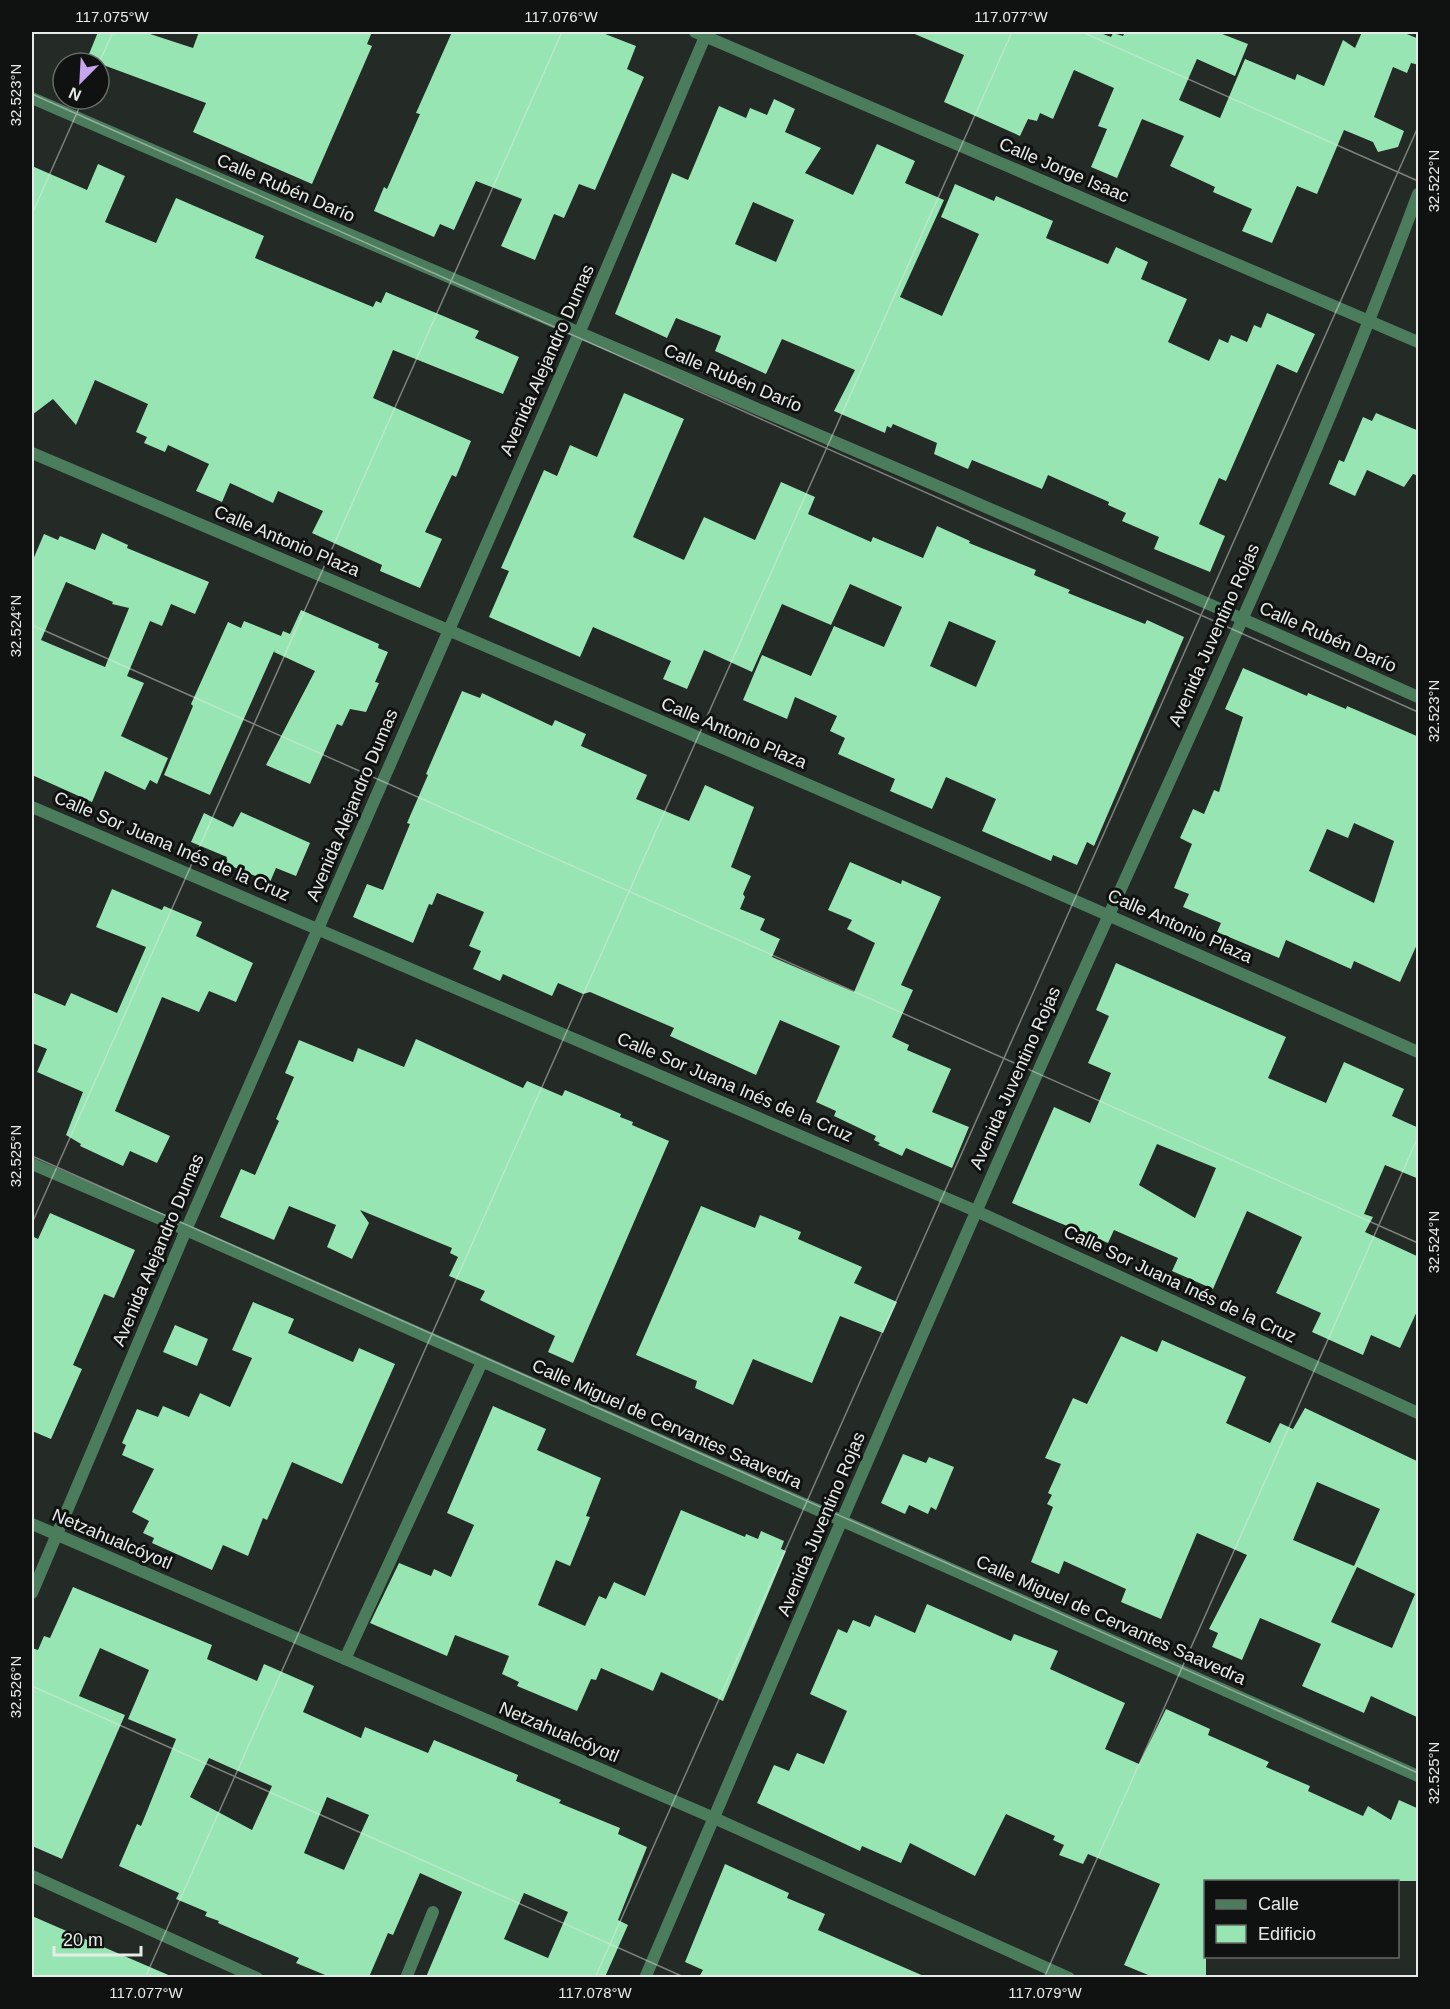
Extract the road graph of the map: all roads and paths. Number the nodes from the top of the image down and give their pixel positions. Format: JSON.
{"nodes":[{"id":1,"x":703,"y":33,"type":"edge"},
{"id":2,"x":32,"y":98,"type":"edge"},
{"id":3,"x":1419,"y":194,"type":"edge"},
{"id":4,"x":1371,"y":321,"type":"junction"},
{"id":5,"x":580,"y":331,"type":"junction"},
{"id":6,"x":1419,"y":342,"type":"edge"},
{"id":7,"x":32,"y":453,"type":"edge"},
{"id":8,"x":1242,"y":618,"type":"junction"},
{"id":9,"x":448,"y":629,"type":"junction"},
{"id":10,"x":1419,"y":697,"type":"edge"},
{"id":11,"x":32,"y":807,"type":"edge"},
{"id":12,"x":1109,"y":914,"type":"junction"},
{"id":13,"x":318,"y":928,"type":"junction"},
{"id":14,"x":1419,"y":1052,"type":"edge"},
{"id":15,"x":32,"y":1164,"type":"edge"},
{"id":16,"x":976,"y":1210,"type":"junction"},
{"id":17,"x":186,"y":1230,"type":"junction"},
{"id":18,"x":482,"y":1362,"type":"junction"},
{"id":19,"x":1419,"y":1413,"type":"edge"},
{"id":20,"x":841,"y":1521,"type":"junction"},
{"id":21,"x":32,"y":1524,"type":"edge"},
{"id":22,"x":58,"y":1535,"type":"junction"},
{"id":23,"x":32,"y":1593,"type":"edge"},
{"id":24,"x":345,"y":1659,"type":"junction"},
{"id":25,"x":1419,"y":1776,"type":"edge"},
{"id":26,"x":714,"y":1818,"type":"junction"},
{"id":27,"x":32,"y":1876,"type":"edge"},
{"id":28,"x":433,"y":1912,"type":"dead end"},
{"id":29,"x":257,"y":1977,"type":"edge"},
{"id":30,"x":406,"y":1977,"type":"edge"},
{"id":31,"x":645,"y":1977,"type":"edge"},
{"id":32,"x":1069,"y":1977,"type":"edge"}],
"edges":[{"from":1,"to":4,"type":"street","name":"Calle Jorge Isaac"},
{"from":1,"to":5,"type":"street","name":"Avenida Alejandro Dumas"},
{"from":2,"to":5,"type":"street","name":"Calle Rubén Darío"},
{"from":3,"to":4,"type":"street","name":"Avenida Juventino Rojas"},
{"from":4,"to":6,"type":"street","name":"Calle Jorge Isaac"},
{"from":4,"to":8,"type":"street","name":"Avenida Juventino Rojas"},
{"from":5,"to":8,"type":"street","name":"Calle Rubén Darío"},
{"from":5,"to":9,"type":"street","name":"Avenida Alejandro Dumas"},
{"from":7,"to":9,"type":"street","name":"Calle Antonio Plaza"},
{"from":8,"to":10,"type":"street","name":"Calle Rubén Darío"},
{"from":8,"to":12,"type":"street","name":"Avenida Juventino Rojas"},
{"from":9,"to":12,"type":"street","name":"Calle Antonio Plaza"},
{"from":9,"to":13,"type":"street","name":"Avenida Alejandro Dumas"},
{"from":11,"to":13,"type":"street","name":"Calle Sor Juana Inés de la Cruz"},
{"from":12,"to":14,"type":"street","name":"Calle Antonio Plaza"},
{"from":12,"to":16,"type":"street","name":"Avenida Juventino Rojas"},
{"from":13,"to":16,"type":"street","name":"Calle Sor Juana Inés de la Cruz"},
{"from":13,"to":17,"type":"street","name":"Avenida Alejandro Dumas"},
{"from":15,"to":17,"type":"street","name":"Calle Miguel de Cervantes Saavedra"},
{"from":16,"to":19,"type":"street","name":"Calle Sor Juana Inés de la Cruz"},
{"from":16,"to":20,"type":"street","name":"Avenida Juventino Rojas"},
{"from":17,"to":18,"type":"street","name":"Calle Miguel de Cervantes Saavedra"},
{"from":17,"to":22,"type":"street","name":"Avenida Alejandro Dumas"},
{"from":18,"to":20,"type":"street","name":"Calle Miguel de Cervantes Saavedra"},
{"from":18,"to":24,"type":"street"},
{"from":20,"to":25,"type":"street","name":"Calle Miguel de Cervantes Saavedra"},
{"from":20,"to":26,"type":"street","name":"Avenida Juventino Rojas"},
{"from":21,"to":22,"type":"street","name":"Netzahualcóyotl"},
{"from":22,"to":23,"type":"street","name":"Avenida Alejandro Dumas"},
{"from":22,"to":24,"type":"street","name":"Netzahualcóyotl"},
{"from":24,"to":26,"type":"street","name":"Netzahualcóyotl"},
{"from":26,"to":31,"type":"street","name":"Avenida Juventino Rojas"},
{"from":26,"to":32,"type":"street","name":"Netzahualcóyotl"},
{"from":27,"to":29,"type":"street"},
{"from":28,"to":30,"type":"street"}]}
